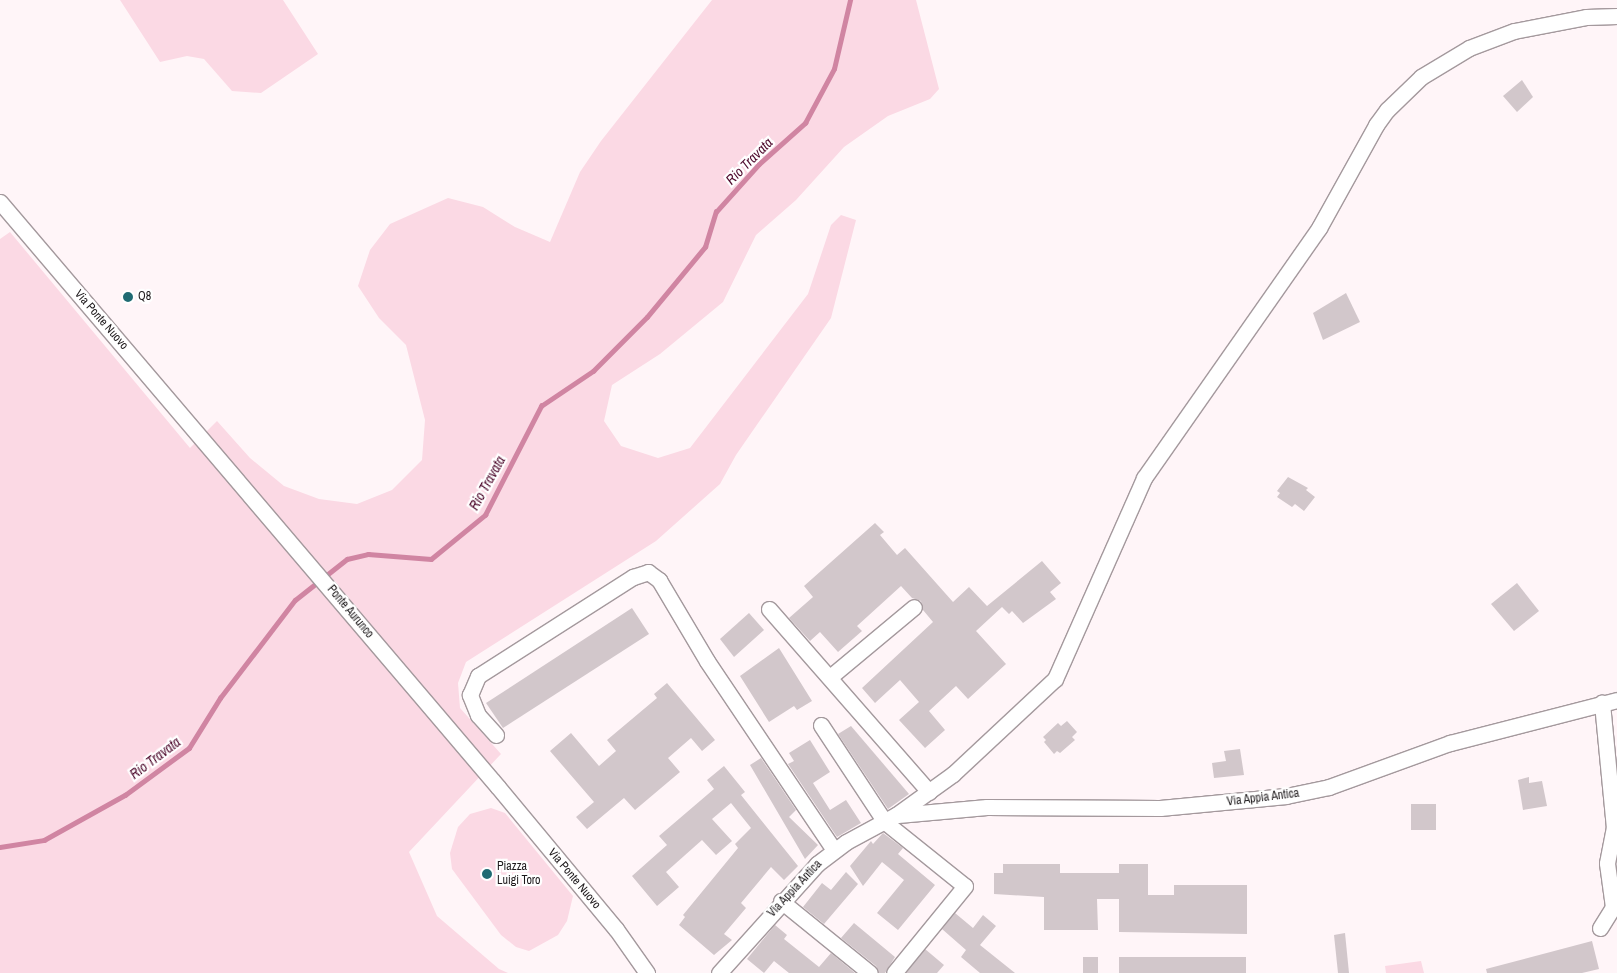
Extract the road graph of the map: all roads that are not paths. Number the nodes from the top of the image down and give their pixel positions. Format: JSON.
{"nodes":[{"id":1,"x":1617,"y":16,"type":"edge"},
{"id":2,"x":0,"y":202,"type":"edge"},
{"id":3,"x":202,"y":437,"type":"joint"},
{"id":4,"x":914,"y":606,"type":"dead end"},
{"id":5,"x":768,"y":609,"type":"dead end"},
{"id":6,"x":830,"y":678,"type":"junction"},
{"id":7,"x":1617,"y":700,"type":"edge"},
{"id":8,"x":1602,"y":703,"type":"junction"},
{"id":9,"x":821,"y":725,"type":"dead end"},
{"id":10,"x":496,"y":735,"type":"dead end"},
{"id":11,"x":498,"y":787,"type":"joint"},
{"id":12,"x":929,"y":792,"type":"junction"},
{"id":13,"x":891,"y":818,"type":"junction"},
{"id":14,"x":834,"y":850,"type":"junction"},
{"id":15,"x":782,"y":901,"type":"junction"},
{"id":16,"x":1600,"y":928,"type":"dead end"},
{"id":17,"x":648,"y":973,"type":"edge"},
{"id":18,"x":719,"y":973,"type":"edge"},
{"id":19,"x":870,"y":973,"type":"edge"},
{"id":20,"x":894,"y":973,"type":"edge"}],
"edges":[{"from":1,"to":12,"type":"street"},
{"from":2,"to":3,"type":"street","name":"Via Ponte Nuovo"},
{"from":3,"to":11,"type":"street","name":"Ponte Aurunco"},
{"from":4,"to":6,"type":"street"},
{"from":5,"to":6,"type":"street"},
{"from":6,"to":12,"type":"street"},
{"from":7,"to":8,"type":"street","name":"Via Appia Antica"},
{"from":8,"to":13,"type":"street","name":"Via Appia Antica"},
{"from":8,"to":16,"type":"street"},
{"from":9,"to":13,"type":"street"},
{"from":10,"to":14,"type":"street"},
{"from":11,"to":17,"type":"street","name":"Via Ponte Nuovo"},
{"from":12,"to":13,"type":"street"},
{"from":13,"to":14,"type":"street","name":"Via Appia Antica"},
{"from":13,"to":20,"type":"street"},
{"from":14,"to":15,"type":"street","name":"Via Appia Antica"},
{"from":15,"to":18,"type":"street","name":"Via Appia Antica"},
{"from":15,"to":19,"type":"street"}]}
